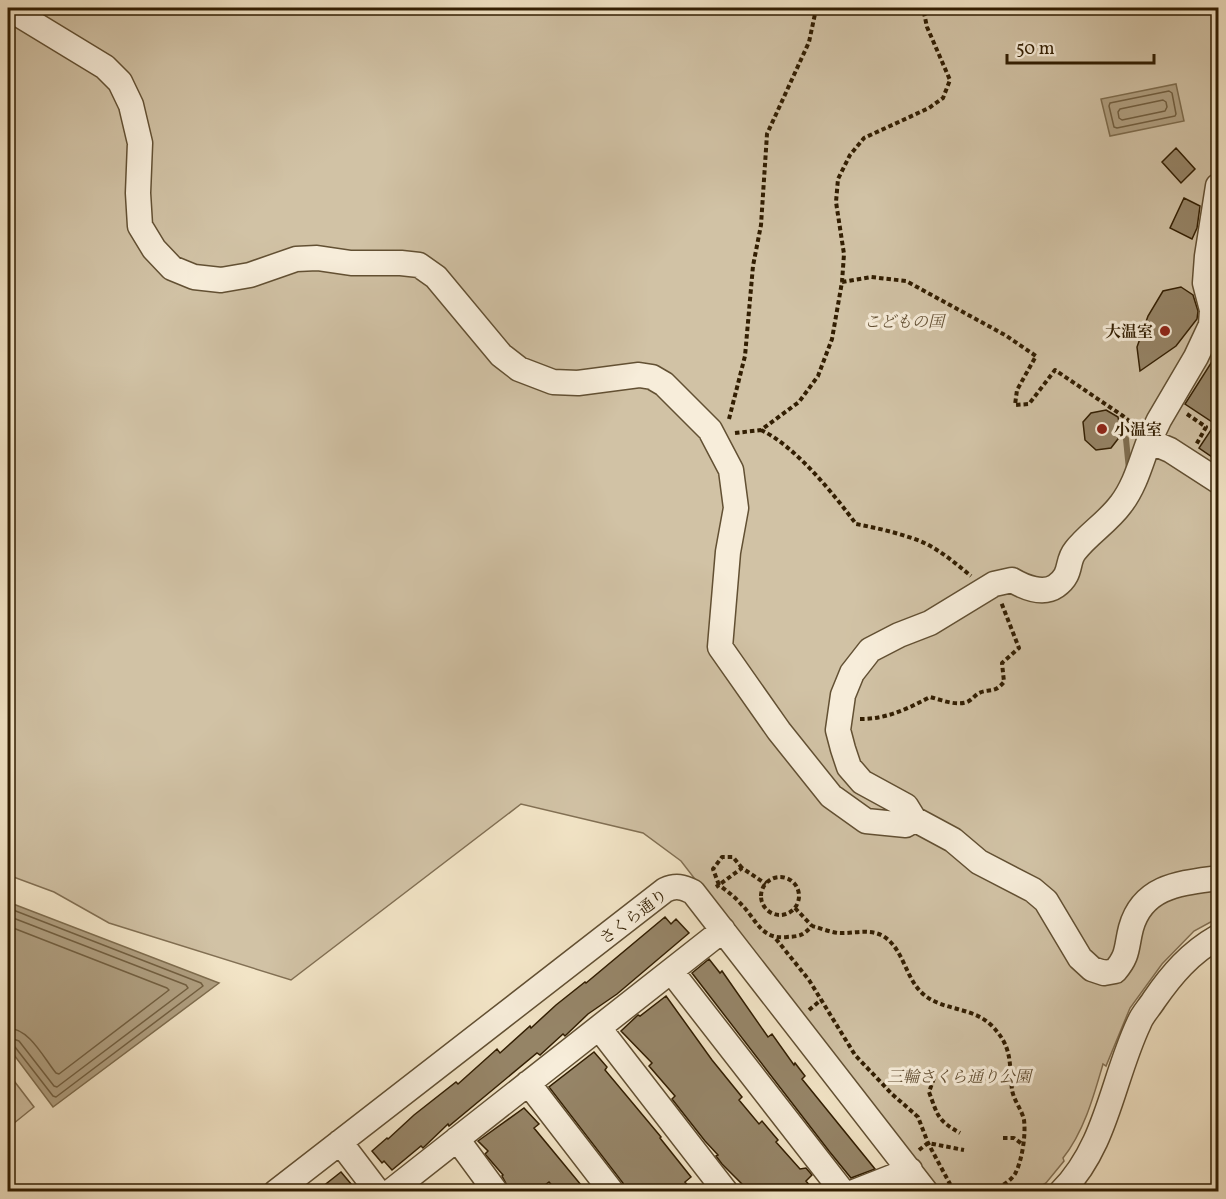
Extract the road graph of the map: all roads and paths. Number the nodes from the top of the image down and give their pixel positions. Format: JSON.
{"nodes":[{"id":1,"x":8,"y":8,"type":"edge"},
{"id":2,"x":814,"y":8,"type":"edge"},
{"id":3,"x":922,"y":8,"type":"edge"},
{"id":4,"x":1218,"y":186,"type":"edge"},
{"id":5,"x":842,"y":282,"type":"junction"},
{"id":6,"x":1169,"y":402,"type":"junction"},
{"id":7,"x":761,"y":430,"type":"junction"},
{"id":8,"x":719,"y":434,"type":"junction"},
{"id":9,"x":1149,"y":441,"type":"junction"},
{"id":10,"x":1186,"y":461,"type":"junction"},
{"id":11,"x":1218,"y":481,"type":"edge"},
{"id":12,"x":985,"y":590,"type":"junction"},
{"id":13,"x":840,"y":712,"type":"junction"},
{"id":14,"x":914,"y":819,"type":"junction"},
{"id":15,"x":742,"y":868,"type":"junction"},
{"id":16,"x":1218,"y":878,"type":"edge"},
{"id":17,"x":766,"y":884,"type":"junction"},
{"id":18,"x":719,"y":885,"type":"junction"},
{"id":19,"x":699,"y":900,"type":"junction"},
{"id":20,"x":795,"y":908,"type":"junction"},
{"id":21,"x":812,"y":926,"type":"junction"},
{"id":22,"x":723,"y":930,"type":"junction"},
{"id":23,"x":1218,"y":937,"type":"edge"},
{"id":24,"x":776,"y":938,"type":"junction"},
{"id":25,"x":671,"y":971,"type":"junction"},
{"id":26,"x":599,"y":1028,"type":"junction"},
{"id":27,"x":934,"y":1078,"type":"dead end"},
{"id":28,"x":528,"y":1083,"type":"junction"},
{"id":29,"x":960,"y":1133,"type":"dead end"},
{"id":30,"x":1004,"y":1138,"type":"dead end"},
{"id":31,"x":457,"y":1139,"type":"junction"},
{"id":32,"x":340,"y":1142,"type":"junction"},
{"id":33,"x":928,"y":1143,"type":"junction"},
{"id":34,"x":1022,"y":1145,"type":"junction"},
{"id":35,"x":964,"y":1150,"type":"dead end"},
{"id":36,"x":910,"y":1170,"type":"junction"},
{"id":37,"x":276,"y":1191,"type":"edge"},
{"id":38,"x":378,"y":1191,"type":"edge"},
{"id":39,"x":390,"y":1191,"type":"edge"},
{"id":40,"x":496,"y":1191,"type":"edge"},
{"id":41,"x":612,"y":1191,"type":"edge"},
{"id":42,"x":726,"y":1191,"type":"edge"},
{"id":43,"x":843,"y":1191,"type":"edge"},
{"id":44,"x":854,"y":1191,"type":"edge"},
{"id":45,"x":926,"y":1191,"type":"edge"},
{"id":46,"x":962,"y":1191,"type":"edge"},
{"id":47,"x":989,"y":1191,"type":"edge"},
{"id":48,"x":1061,"y":1191,"type":"edge"}],
"edges":[{"from":1,"to":8,"type":"street"},
{"from":2,"to":8,"type":"path"},
{"from":3,"to":5,"type":"path"},
{"from":4,"to":6,"type":"street"},
{"from":5,"to":7,"type":"path"},
{"from":5,"to":9,"type":"path"},
{"from":6,"to":9,"type":"street"},
{"from":6,"to":10,"type":"path"},
{"from":7,"to":8,"type":"path"},
{"from":7,"to":12,"type":"path"},
{"from":8,"to":14,"type":"street"},
{"from":9,"to":10,"type":"street"},
{"from":9,"to":12,"type":"street"},
{"from":10,"to":11,"type":"street"},
{"from":12,"to":13,"type":"street"},
{"from":12,"to":13,"type":"path"},
{"from":13,"to":14,"type":"street"},
{"from":14,"to":16,"type":"street"},
{"from":15,"to":17,"type":"path"},
{"from":15,"to":18,"type":"path"},
{"from":15,"to":18,"type":"path"},
{"from":17,"to":20,"type":"path"},
{"from":17,"to":20,"type":"path"},
{"from":18,"to":19,"type":"path"},
{"from":18,"to":24,"type":"path"},
{"from":19,"to":22,"type":"street","name":"さくら通り"},
{"from":19,"to":32,"type":"street","name":"さくら通り"},
{"from":20,"to":21,"type":"path"},
{"from":21,"to":24,"type":"path"},
{"from":21,"to":34,"type":"path"},
{"from":22,"to":25,"type":"street"},
{"from":22,"to":36,"type":"street","name":"さくら通り"},
{"from":23,"to":48,"type":"street"},
{"from":24,"to":33,"type":"path"},
{"from":25,"to":26,"type":"street"},
{"from":25,"to":43,"type":"street"},
{"from":26,"to":28,"type":"street"},
{"from":26,"to":42,"type":"street"},
{"from":27,"to":29,"type":"path"},
{"from":28,"to":31,"type":"street"},
{"from":28,"to":41,"type":"street"},
{"from":30,"to":34,"type":"path"},
{"from":31,"to":39,"type":"street"},
{"from":31,"to":40,"type":"street"},
{"from":32,"to":37,"type":"street","name":"さくら通り"},
{"from":32,"to":38,"type":"street"},
{"from":33,"to":35,"type":"path"},
{"from":33,"to":46,"type":"path"},
{"from":34,"to":47,"type":"path"},
{"from":36,"to":44,"type":"street"},
{"from":36,"to":45,"type":"street","name":"さくら通り"}]}
